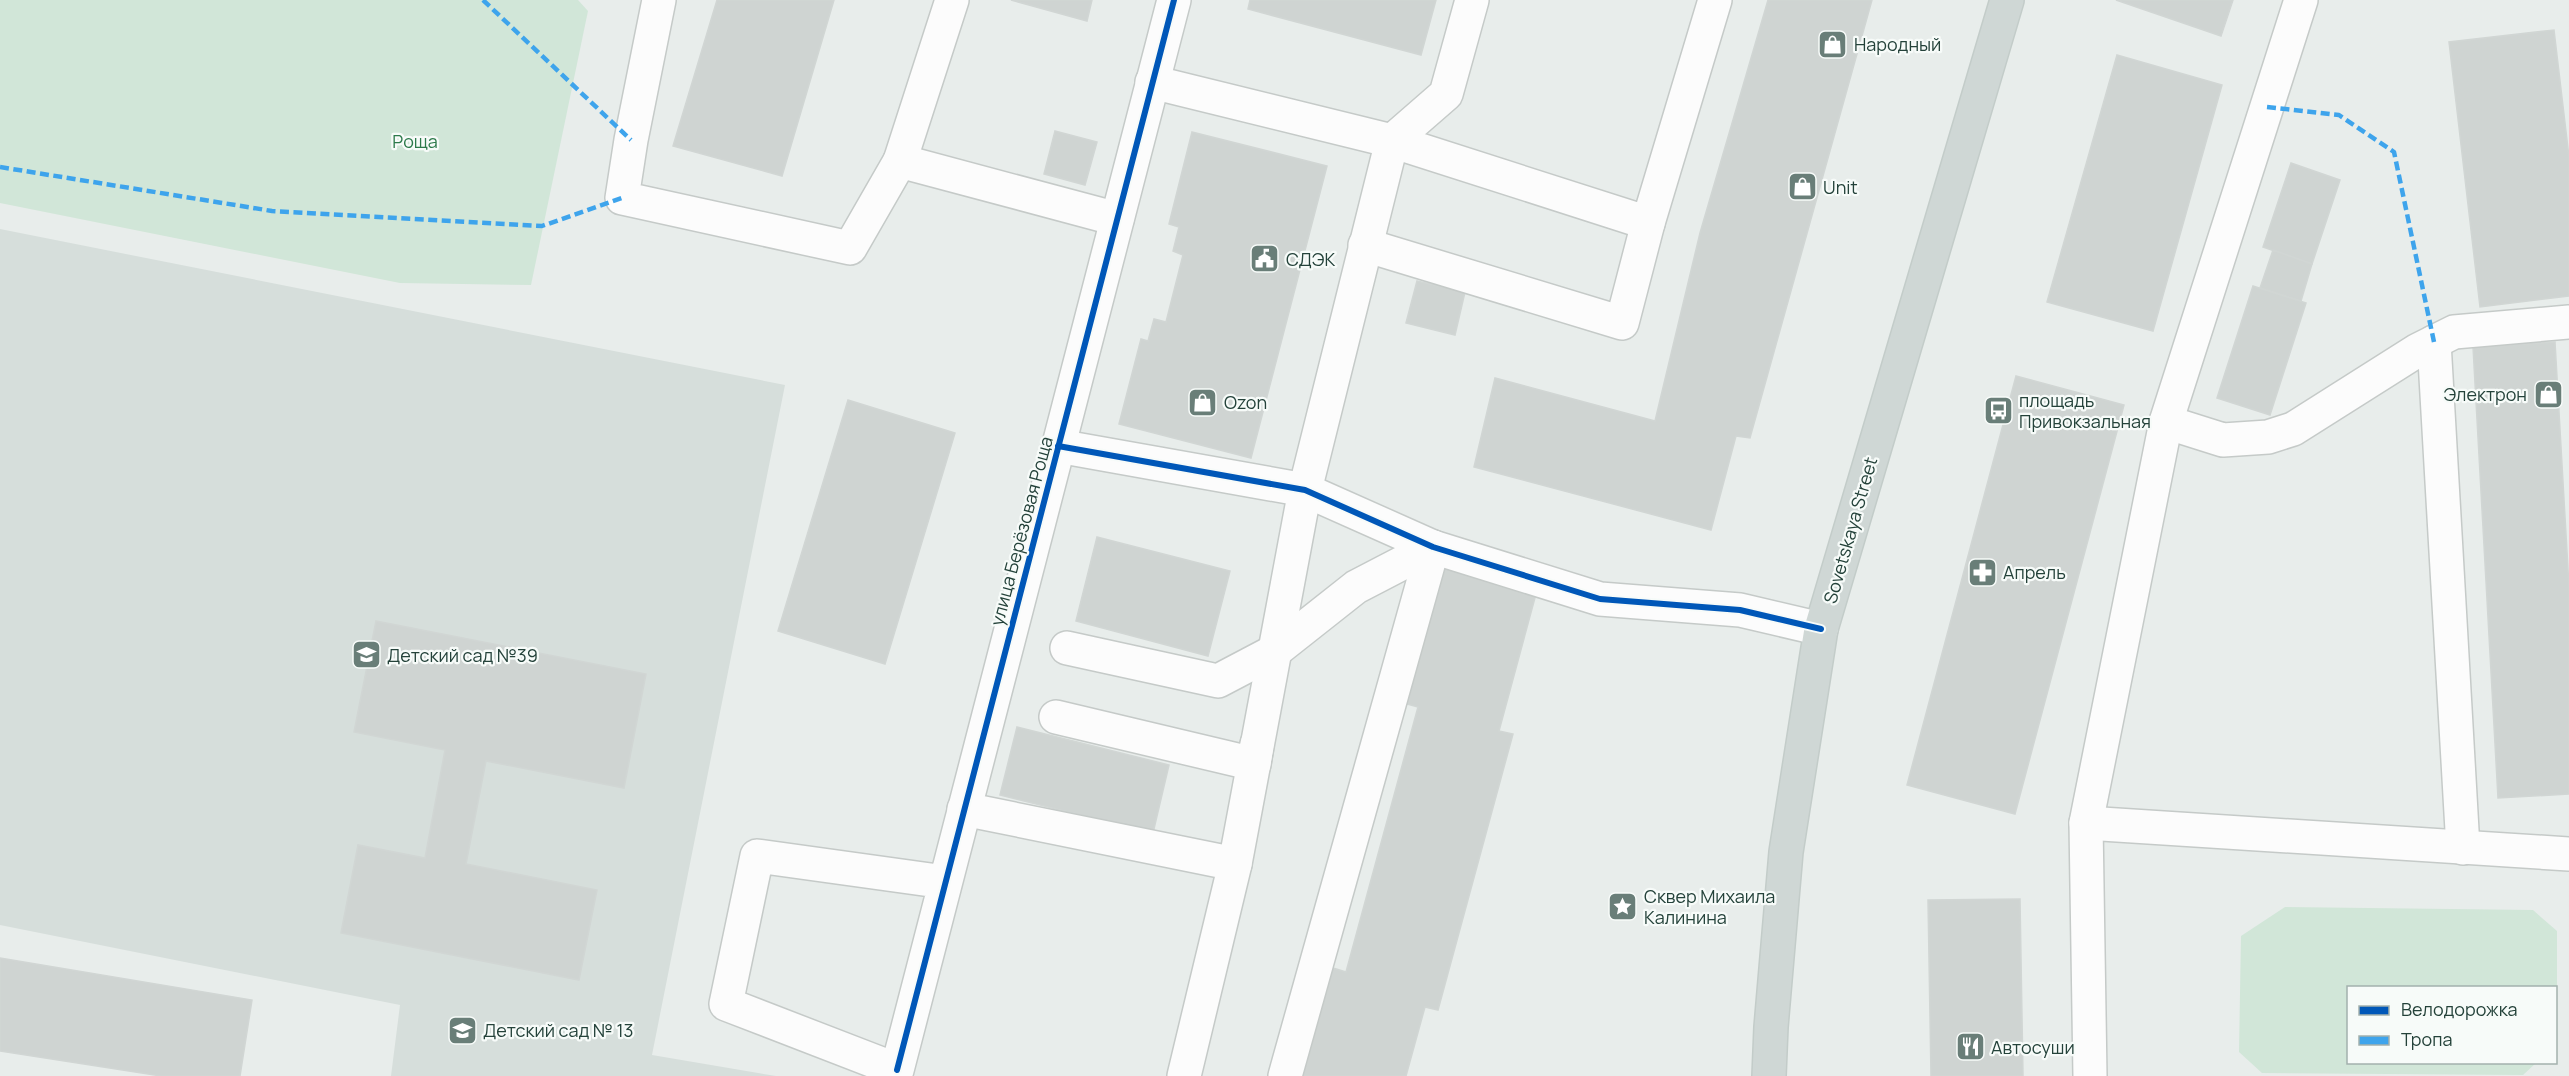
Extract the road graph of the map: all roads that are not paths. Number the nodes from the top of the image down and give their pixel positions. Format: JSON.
{"nodes":[{"id":1,"x":659,"y":0,"type":"edge"},
{"id":2,"x":952,"y":0,"type":"edge"},
{"id":3,"x":1174,"y":0,"type":"edge"},
{"id":4,"x":1472,"y":0,"type":"edge"},
{"id":5,"x":1715,"y":0,"type":"edge"},
{"id":6,"x":2007,"y":0,"type":"edge"},
{"id":7,"x":2301,"y":0,"type":"edge"},
{"id":8,"x":1152,"y":82,"type":"junction"},
{"id":9,"x":1392,"y":141,"type":"junction"},
{"id":10,"x":900,"y":161,"type":"junction"},
{"id":11,"x":1117,"y":219,"type":"junction"},
{"id":12,"x":1648,"y":223,"type":"junction"},
{"id":13,"x":1365,"y":245,"type":"junction"},
{"id":14,"x":2569,"y":322,"type":"edge"},
{"id":15,"x":2434,"y":342,"type":"junction"},
{"id":16,"x":2166,"y":422,"type":"junction"},
{"id":17,"x":1058,"y":446,"type":"junction"},
{"id":18,"x":1305,"y":490,"type":"junction"},
{"id":19,"x":1433,"y":547,"type":"junction"},
{"id":20,"x":1821,"y":629,"type":"junction"},
{"id":21,"x":1067,"y":648,"type":"dead end"},
{"id":22,"x":1275,"y":651,"type":"junction"},
{"id":23,"x":1056,"y":717,"type":"dead end"},
{"id":24,"x":1254,"y":764,"type":"junction"},
{"id":25,"x":964,"y":809,"type":"junction"},
{"id":26,"x":2086,"y":823,"type":"junction"},
{"id":27,"x":2463,"y":848,"type":"junction"},
{"id":28,"x":2569,"y":854,"type":"edge"},
{"id":29,"x":1235,"y":864,"type":"junction"},
{"id":30,"x":945,"y":882,"type":"junction"},
{"id":31,"x":1184,"y":1076,"type":"edge"},
{"id":32,"x":1285,"y":1076,"type":"edge"},
{"id":33,"x":1769,"y":1076,"type":"edge"},
{"id":34,"x":2090,"y":1076,"type":"edge"}],
"edges":[{"from":1,"to":10,"type":"street"},
{"from":2,"to":10,"type":"street"},
{"from":3,"to":8,"type":"street","name":"улица Берёзовая Роща"},
{"from":4,"to":9,"type":"street"},
{"from":5,"to":12,"type":"street"},
{"from":6,"to":20,"type":"main road","name":"Sovetskaya Street"},
{"from":7,"to":16,"type":"street"},
{"from":8,"to":9,"type":"street"},
{"from":8,"to":11,"type":"street","name":"улица Берёзовая Роща"},
{"from":9,"to":12,"type":"street"},
{"from":9,"to":13,"type":"street"},
{"from":10,"to":11,"type":"street"},
{"from":11,"to":17,"type":"street","name":"улица Берёзовая Роща"},
{"from":12,"to":13,"type":"street"},
{"from":13,"to":18,"type":"street"},
{"from":14,"to":15,"type":"street"},
{"from":15,"to":16,"type":"street"},
{"from":15,"to":27,"type":"street"},
{"from":16,"to":26,"type":"street"},
{"from":17,"to":18,"type":"street"},
{"from":17,"to":25,"type":"street","name":"улица Берёзовая Роща"},
{"from":18,"to":19,"type":"street"},
{"from":18,"to":22,"type":"street"},
{"from":19,"to":20,"type":"street"},
{"from":19,"to":22,"type":"street"},
{"from":19,"to":32,"type":"street"},
{"from":20,"to":33,"type":"main road","name":"Sovetskaya Street"},
{"from":21,"to":22,"type":"street"},
{"from":22,"to":24,"type":"street"},
{"from":23,"to":24,"type":"street"},
{"from":24,"to":29,"type":"street"},
{"from":25,"to":29,"type":"street"},
{"from":25,"to":30,"type":"street","name":"улица Берёзовая Роща"},
{"from":26,"to":27,"type":"street"},
{"from":26,"to":34,"type":"street"},
{"from":27,"to":28,"type":"street"},
{"from":29,"to":31,"type":"street"},
{"from":30,"to":30,"type":"street","name":"улица Берёзовая Роща"}]}
